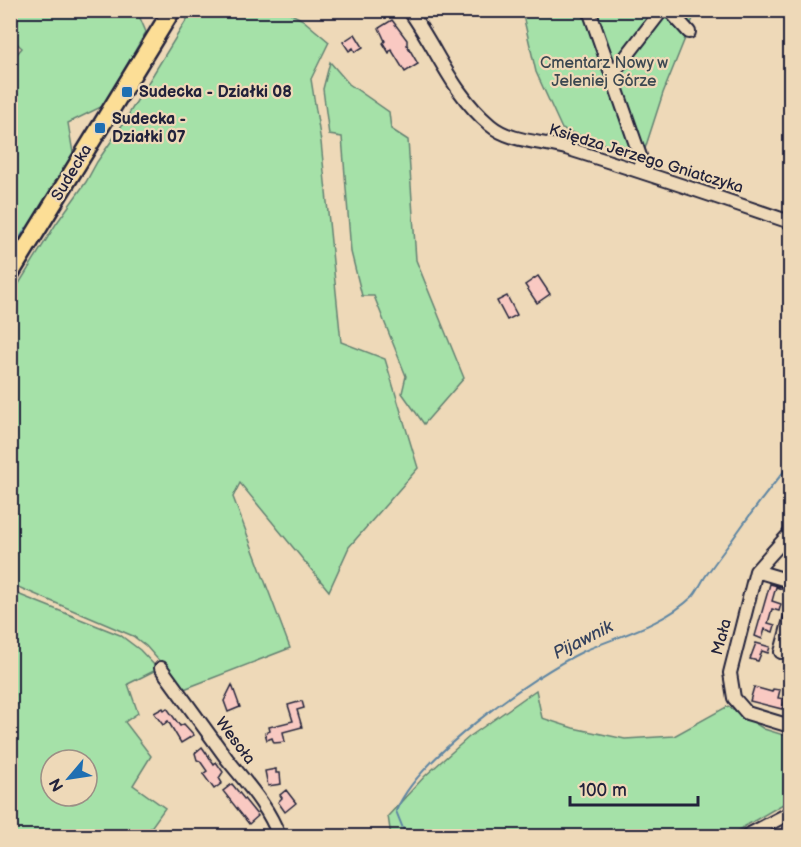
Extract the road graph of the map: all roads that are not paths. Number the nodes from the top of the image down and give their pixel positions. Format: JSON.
{"nodes":[{"id":1,"x":172,"y":10,"type":"edge"},
{"id":2,"x":409,"y":10,"type":"edge"},
{"id":3,"x":589,"y":10,"type":"edge"},
{"id":4,"x":662,"y":10,"type":"edge"},
{"id":5,"x":669,"y":10,"type":"edge"},
{"id":6,"x":689,"y":32,"type":"dead end"},
{"id":7,"x":612,"y":75,"type":"junction"},
{"id":8,"x":639,"y":171,"type":"junction"},
{"id":9,"x":790,"y":222,"type":"edge"},
{"id":10,"x":10,"y":274,"type":"edge"},
{"id":11,"x":790,"y":534,"type":"edge"},
{"id":12,"x":756,"y":571,"type":"junction"},
{"id":13,"x":790,"y":581,"type":"edge"},
{"id":14,"x":790,"y":619,"type":"edge"},
{"id":15,"x":781,"y":652,"type":"dead end"},
{"id":16,"x":161,"y":668,"type":"dead end"},
{"id":17,"x":790,"y":726,"type":"edge"},
{"id":18,"x":790,"y":813,"type":"edge"},
{"id":19,"x":279,"y":837,"type":"edge"},
{"id":20,"x":746,"y":837,"type":"edge"}],
"edges":[{"from":1,"to":10,"type":"main road","name":"Sudecka"},
{"from":2,"to":8,"type":"street","name":"Księdza Jerzego Gniatczyka"},
{"from":3,"to":7,"type":"street"},
{"from":4,"to":7,"type":"street"},
{"from":5,"to":6,"type":"street"},
{"from":7,"to":8,"type":"street"},
{"from":8,"to":9,"type":"street","name":"Księdza Jerzego Gniatczyka"},
{"from":11,"to":12,"type":"street","name":"Mała"},
{"from":12,"to":13,"type":"street"},
{"from":12,"to":17,"type":"street","name":"Mała"},
{"from":14,"to":15,"type":"street"},
{"from":16,"to":19,"type":"street","name":"Wesoła"},
{"from":18,"to":20,"type":"street"}]}
